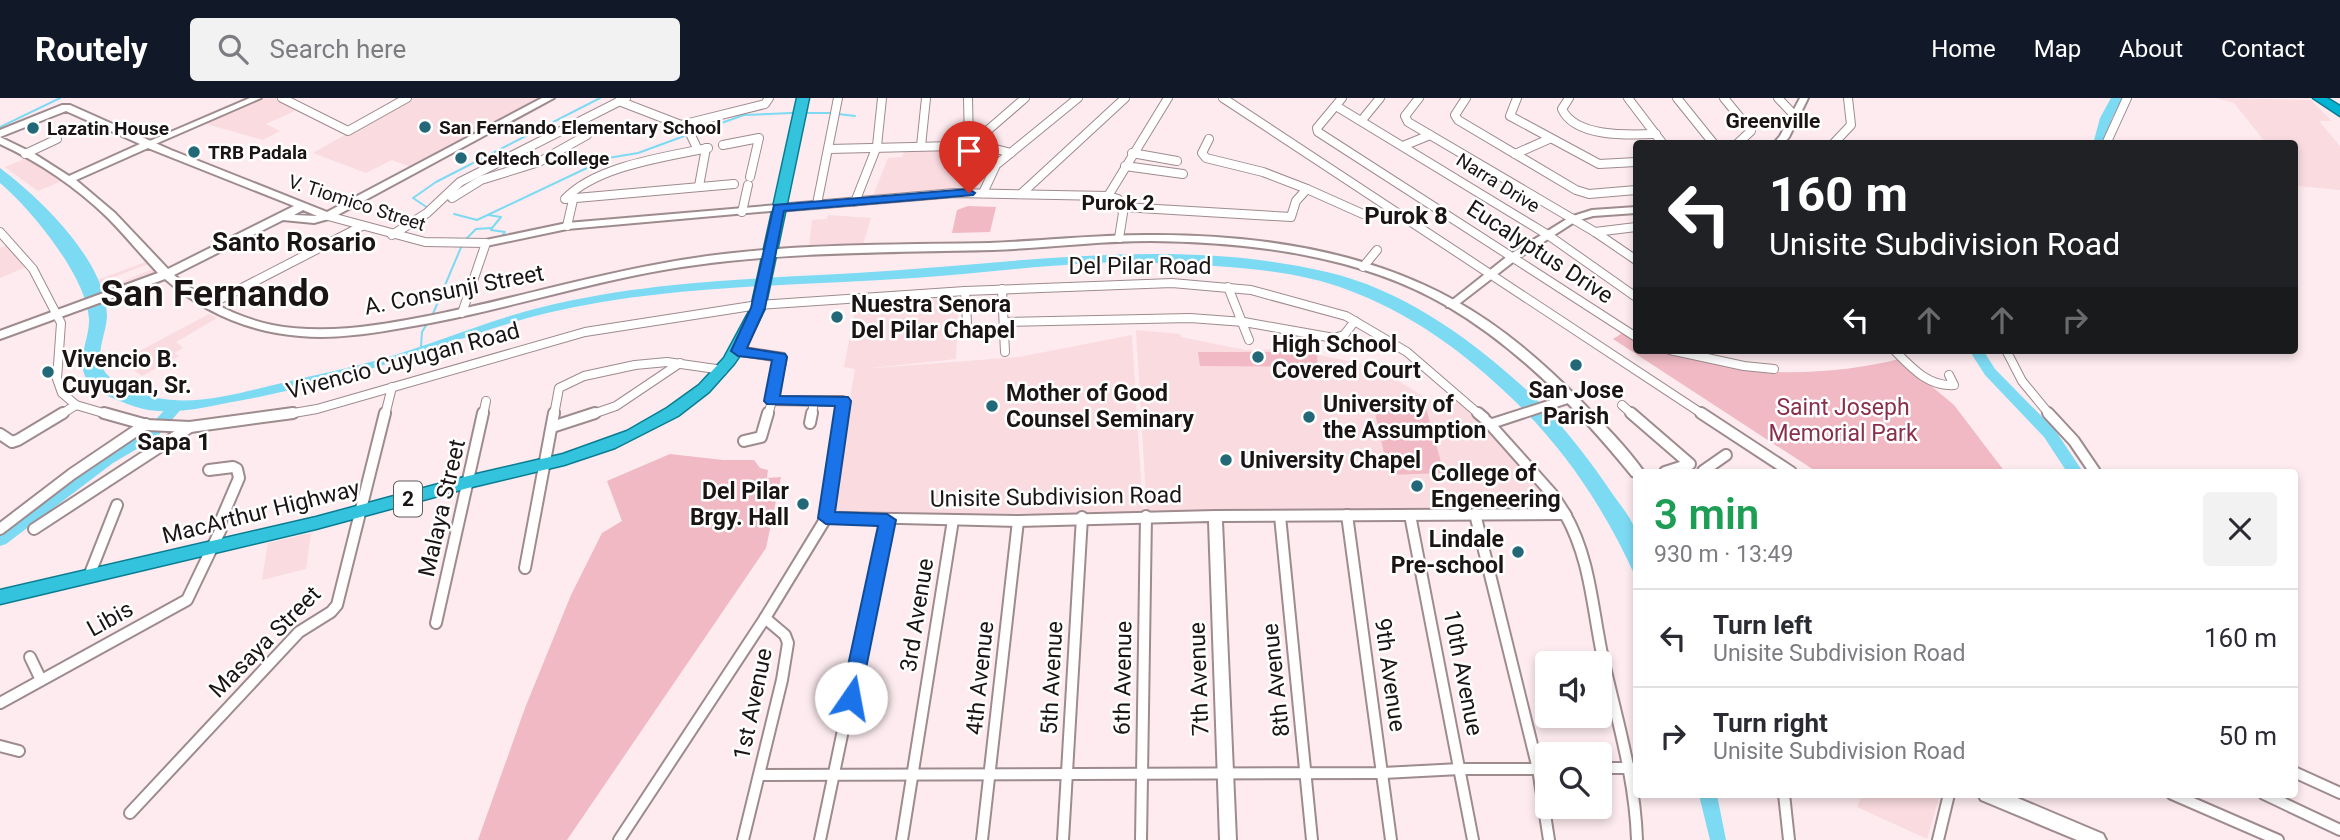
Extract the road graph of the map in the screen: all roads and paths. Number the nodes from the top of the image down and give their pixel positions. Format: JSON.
{"nodes":[{"id":1,"x":282,"y":98,"type":"edge"},
{"id":2,"x":407,"y":98,"type":"edge"},
{"id":3,"x":769,"y":98,"type":"edge"},
{"id":4,"x":803,"y":98,"type":"edge"},
{"id":5,"x":838,"y":98,"type":"edge"},
{"id":6,"x":882,"y":98,"type":"edge"},
{"id":7,"x":926,"y":98,"type":"edge"},
{"id":8,"x":1025,"y":98,"type":"edge"},
{"id":9,"x":1078,"y":98,"type":"edge"},
{"id":10,"x":1125,"y":98,"type":"edge"},
{"id":11,"x":1168,"y":98,"type":"edge"},
{"id":12,"x":1223,"y":98,"type":"edge"},
{"id":13,"x":1342,"y":98,"type":"edge"},
{"id":14,"x":1380,"y":98,"type":"edge"},
{"id":15,"x":1419,"y":98,"type":"edge"},
{"id":16,"x":1466,"y":98,"type":"edge"},
{"id":17,"x":1517,"y":98,"type":"edge"},
{"id":18,"x":1569,"y":98,"type":"edge"},
{"id":19,"x":1628,"y":98,"type":"edge"},
{"id":20,"x":1677,"y":98,"type":"edge"},
{"id":21,"x":1724,"y":98,"type":"edge"},
{"id":22,"x":1778,"y":98,"type":"edge"},
{"id":23,"x":1804,"y":98,"type":"edge"},
{"id":24,"x":1848,"y":98,"type":"edge"},
{"id":25,"x":2127,"y":98,"type":"edge"},
{"id":26,"x":2319,"y":98,"type":"edge"},
{"id":27,"x":250,"y":99,"type":"edge"},
{"id":28,"x":546,"y":99,"type":"edge"},
{"id":29,"x":970,"y":99,"type":"edge"},
{"id":30,"x":622,"y":100,"type":"edge"},
{"id":31,"x":64,"y":102,"type":"edge"},
{"id":32,"x":1336,"y":106,"type":"junction"},
{"id":33,"x":2337,"y":106,"type":"edge"},
{"id":34,"x":1796,"y":117,"type":"junction"},
{"id":35,"x":1362,"y":120,"type":"junction"},
{"id":36,"x":689,"y":131,"type":"junction"},
{"id":37,"x":0,"y":134,"type":"edge"},
{"id":38,"x":1656,"y":134,"type":"junction"},
{"id":39,"x":587,"y":135,"type":"dead end"},
{"id":40,"x":1430,"y":135,"type":"junction"},
{"id":41,"x":57,"y":139,"type":"dead end"},
{"id":42,"x":1209,"y":139,"type":"dead end"},
{"id":43,"x":1549,"y":139,"type":"junction"},
{"id":44,"x":0,"y":140,"type":"edge"},
{"id":45,"x":1660,"y":140,"type":"edge"},
{"id":46,"x":1711,"y":140,"type":"edge"},
{"id":47,"x":1741,"y":140,"type":"edge"},
{"id":48,"x":1781,"y":140,"type":"edge"},
{"id":49,"x":1840,"y":140,"type":"edge"},
{"id":50,"x":2108,"y":140,"type":"edge"},
{"id":51,"x":971,"y":143,"type":"junction"},
{"id":52,"x":150,"y":144,"type":"junction"},
{"id":53,"x":723,"y":145,"type":"dead end"},
{"id":54,"x":877,"y":146,"type":"junction"},
{"id":55,"x":921,"y":146,"type":"junction"},
{"id":56,"x":1403,"y":146,"type":"junction"},
{"id":57,"x":704,"y":149,"type":"junction"},
{"id":58,"x":829,"y":149,"type":"junction"},
{"id":59,"x":1011,"y":153,"type":"junction"},
{"id":60,"x":1132,"y":153,"type":"junction"},
{"id":61,"x":25,"y":154,"type":"junction"},
{"id":62,"x":1515,"y":154,"type":"junction"},
{"id":63,"x":1177,"y":161,"type":"dead end"},
{"id":64,"x":1633,"y":162,"type":"edge"},
{"id":65,"x":1125,"y":166,"type":"junction"},
{"id":66,"x":1183,"y":174,"type":"dead end"},
{"id":67,"x":473,"y":175,"type":"junction"},
{"id":68,"x":68,"y":180,"type":"junction"},
{"id":69,"x":481,"y":180,"type":"junction"},
{"id":70,"x":734,"y":184,"type":"dead end"},
{"id":71,"x":699,"y":187,"type":"junction"},
{"id":72,"x":1307,"y":189,"type":"junction"},
{"id":73,"x":1633,"y":190,"type":"edge"},
{"id":74,"x":983,"y":192,"type":"junction"},
{"id":75,"x":1021,"y":194,"type":"junction"},
{"id":76,"x":1108,"y":196,"type":"junction"},
{"id":77,"x":452,"y":198,"type":"dead end"},
{"id":78,"x":573,"y":200,"type":"junction"},
{"id":79,"x":855,"y":202,"type":"junction"},
{"id":80,"x":817,"y":204,"type":"junction"},
{"id":81,"x":303,"y":206,"type":"junction"},
{"id":82,"x":1123,"y":207,"type":"junction"},
{"id":83,"x":778,"y":208,"type":"junction"},
{"id":84,"x":1633,"y":210,"type":"edge"},
{"id":85,"x":742,"y":212,"type":"junction"},
{"id":86,"x":1363,"y":214,"type":"dead end"},
{"id":87,"x":328,"y":216,"type":"junction"},
{"id":88,"x":283,"y":217,"type":"junction"},
{"id":89,"x":1573,"y":219,"type":"junction"},
{"id":90,"x":362,"y":226,"type":"junction"},
{"id":91,"x":568,"y":226,"type":"junction"},
{"id":92,"x":1633,"y":227,"type":"edge"},
{"id":93,"x":0,"y":232,"type":"edge"},
{"id":94,"x":1595,"y":232,"type":"junction"},
{"id":95,"x":392,"y":235,"type":"junction"},
{"id":96,"x":1548,"y":235,"type":"junction"},
{"id":97,"x":1119,"y":239,"type":"junction"},
{"id":98,"x":486,"y":243,"type":"junction"},
{"id":99,"x":1377,"y":250,"type":"dead end"},
{"id":100,"x":768,"y":254,"type":"junction"},
{"id":101,"x":1513,"y":257,"type":"junction"},
{"id":102,"x":1633,"y":258,"type":"edge"},
{"id":103,"x":1363,"y":267,"type":"junction"},
{"id":104,"x":1490,"y":273,"type":"junction"},
{"id":105,"x":167,"y":274,"type":"junction"},
{"id":106,"x":1228,"y":287,"type":"junction"},
{"id":107,"x":1002,"y":289,"type":"junction"},
{"id":108,"x":965,"y":291,"type":"junction"},
{"id":109,"x":1633,"y":295,"type":"edge"},
{"id":110,"x":759,"y":298,"type":"junction"},
{"id":111,"x":209,"y":305,"type":"junction"},
{"id":112,"x":1451,"y":305,"type":"junction"},
{"id":113,"x":57,"y":313,"type":"junction"},
{"id":114,"x":462,"y":313,"type":"junction"},
{"id":115,"x":1355,"y":321,"type":"junction"},
{"id":116,"x":967,"y":322,"type":"dead end"},
{"id":117,"x":1005,"y":322,"type":"junction"},
{"id":118,"x":1244,"y":322,"type":"junction"},
{"id":119,"x":0,"y":335,"type":"edge"},
{"id":120,"x":1633,"y":335,"type":"edge"},
{"id":121,"x":1249,"y":340,"type":"dead end"},
{"id":122,"x":738,"y":351,"type":"junction"},
{"id":123,"x":1005,"y":352,"type":"dead end"},
{"id":124,"x":1691,"y":354,"type":"edge"},
{"id":125,"x":1899,"y":354,"type":"edge"},
{"id":126,"x":2008,"y":354,"type":"edge"},
{"id":127,"x":680,"y":363,"type":"junction"},
{"id":128,"x":1774,"y":369,"type":"dead end"},
{"id":129,"x":723,"y":370,"type":"junction"},
{"id":130,"x":1949,"y":374,"type":"dead end"},
{"id":131,"x":392,"y":387,"type":"junction"},
{"id":132,"x":1570,"y":398,"type":"junction"},
{"id":133,"x":486,"y":401,"type":"dead end"},
{"id":134,"x":772,"y":401,"type":"junction"},
{"id":135,"x":814,"y":401,"type":"junction"},
{"id":136,"x":76,"y":405,"type":"junction"},
{"id":137,"x":1622,"y":405,"type":"dead end"},
{"id":138,"x":1515,"y":415,"type":"joint"},
{"id":139,"x":1487,"y":421,"type":"junction"},
{"id":140,"x":810,"y":423,"type":"dead end"},
{"id":141,"x":146,"y":425,"type":"junction"},
{"id":142,"x":190,"y":427,"type":"junction"},
{"id":143,"x":552,"y":427,"type":"junction"},
{"id":144,"x":0,"y":434,"type":"edge"},
{"id":145,"x":744,"y":441,"type":"dead end"},
{"id":146,"x":1726,"y":455,"type":"dead end"},
{"id":147,"x":1690,"y":464,"type":"junction"},
{"id":148,"x":544,"y":466,"type":"junction"},
{"id":149,"x":1634,"y":469,"type":"edge"},
{"id":150,"x":1674,"y":469,"type":"edge"},
{"id":151,"x":1699,"y":469,"type":"edge"},
{"id":152,"x":1709,"y":469,"type":"edge"},
{"id":153,"x":1786,"y":469,"type":"edge"},
{"id":154,"x":2093,"y":469,"type":"edge"},
{"id":155,"x":209,"y":470,"type":"dead end"},
{"id":156,"x":468,"y":482,"type":"junction"},
{"id":157,"x":117,"y":505,"type":"dead end"},
{"id":158,"x":361,"y":512,"type":"junction"},
{"id":159,"x":1475,"y":514,"type":"junction"},
{"id":160,"x":1565,"y":514,"type":"junction"},
{"id":161,"x":1347,"y":515,"type":"junction"},
{"id":162,"x":1410,"y":515,"type":"junction"},
{"id":163,"x":1146,"y":516,"type":"junction"},
{"id":164,"x":1215,"y":516,"type":"junction"},
{"id":165,"x":1280,"y":516,"type":"junction"},
{"id":166,"x":1082,"y":517,"type":"junction"},
{"id":167,"x":826,"y":518,"type":"junction"},
{"id":168,"x":887,"y":520,"type":"junction"},
{"id":169,"x":953,"y":520,"type":"junction"},
{"id":170,"x":1018,"y":521,"type":"junction"},
{"id":171,"x":0,"y":529,"type":"edge"},
{"id":172,"x":34,"y":529,"type":"dead end"},
{"id":173,"x":214,"y":547,"type":"junction"},
{"id":174,"x":525,"y":568,"type":"dead end"},
{"id":175,"x":89,"y":576,"type":"junction"},
{"id":176,"x":0,"y":597,"type":"edge"},
{"id":177,"x":765,"y":618,"type":"junction"},
{"id":178,"x":436,"y":623,"type":"dead end"},
{"id":179,"x":30,"y":657,"type":"dead end"},
{"id":180,"x":41,"y":680,"type":"junction"},
{"id":181,"x":0,"y":703,"type":"edge"},
{"id":182,"x":1536,"y":742,"type":"edge"},
{"id":183,"x":0,"y":746,"type":"edge"},
{"id":184,"x":19,"y":751,"type":"dead end"},
{"id":185,"x":1612,"y":768,"type":"edge"},
{"id":186,"x":1632,"y":768,"type":"junction"},
{"id":187,"x":1460,"y":769,"type":"junction"},
{"id":188,"x":1535,"y":769,"type":"edge"},
{"id":189,"x":1068,"y":773,"type":"junction"},
{"id":190,"x":1142,"y":773,"type":"junction"},
{"id":191,"x":1226,"y":773,"type":"junction"},
{"id":192,"x":914,"y":774,"type":"junction"},
{"id":193,"x":990,"y":774,"type":"junction"},
{"id":194,"x":1307,"y":774,"type":"junction"},
{"id":195,"x":1382,"y":774,"type":"junction"},
{"id":196,"x":2298,"y":774,"type":"edge"},
{"id":197,"x":760,"y":775,"type":"junction"},
{"id":198,"x":835,"y":775,"type":"junction"},
{"id":199,"x":1633,"y":776,"type":"edge"},
{"id":200,"x":2340,"y":793,"type":"edge"},
{"id":201,"x":1636,"y":798,"type":"edge"},
{"id":202,"x":1784,"y":798,"type":"edge"},
{"id":203,"x":1948,"y":798,"type":"edge"},
{"id":204,"x":1997,"y":798,"type":"edge"},
{"id":205,"x":2181,"y":798,"type":"edge"},
{"id":206,"x":2272,"y":798,"type":"edge"},
{"id":207,"x":130,"y":813,"type":"dead end"},
{"id":208,"x":1547,"y":819,"type":"edge"},
{"id":209,"x":2340,"y":830,"type":"edge"},
{"id":210,"x":619,"y":840,"type":"edge"},
{"id":211,"x":743,"y":840,"type":"edge"},
{"id":212,"x":820,"y":840,"type":"edge"},
{"id":213,"x":902,"y":840,"type":"edge"},
{"id":214,"x":982,"y":840,"type":"edge"},
{"id":215,"x":1063,"y":840,"type":"edge"},
{"id":216,"x":1141,"y":840,"type":"edge"},
{"id":217,"x":1228,"y":840,"type":"edge"},
{"id":218,"x":1312,"y":840,"type":"edge"},
{"id":219,"x":1391,"y":840,"type":"edge"},
{"id":220,"x":1473,"y":840,"type":"edge"},
{"id":221,"x":1549,"y":840,"type":"edge"},
{"id":222,"x":1637,"y":840,"type":"edge"},
{"id":223,"x":1789,"y":840,"type":"edge"},
{"id":224,"x":1938,"y":840,"type":"edge"},
{"id":225,"x":2097,"y":840,"type":"edge"},
{"id":226,"x":2278,"y":840,"type":"edge"}],
"edges":[{"from":1,"to":2,"type":"street"},
{"from":3,"to":36,"type":"street"},
{"from":4,"to":83,"type":"highway","name":"MacArthur Highway","number":"2"},
{"from":5,"to":58,"type":"street"},
{"from":6,"to":54,"type":"street"},
{"from":7,"to":55,"type":"street"},
{"from":8,"to":51,"type":"street"},
{"from":9,"to":59,"type":"street"},
{"from":10,"to":75,"type":"street"},
{"from":11,"to":60,"type":"street"},
{"from":12,"to":104,"type":"street"},
{"from":13,"to":32,"type":"street","name":"Eucalyptus Drive"},
{"from":14,"to":35,"type":"street"},
{"from":15,"to":40,"type":"street"},
{"from":16,"to":62,"type":"street"},
{"from":17,"to":43,"type":"street"},
{"from":18,"to":38,"type":"street"},
{"from":19,"to":38,"type":"street"},
{"from":20,"to":46,"type":"street"},
{"from":21,"to":47,"type":"street"},
{"from":22,"to":34,"type":"street"},
{"from":23,"to":34,"type":"street"},
{"from":24,"to":49,"type":"street"},
{"from":25,"to":50,"type":"street"},
{"from":26,"to":33,"type":"highway"},
{"from":27,"to":52,"type":"street"},
{"from":28,"to":87,"type":"main road"},
{"from":29,"to":51,"type":"street"},
{"from":30,"to":36,"type":"street"},
{"from":30,"to":67,"type":"street"},
{"from":31,"to":37,"type":"main road"},
{"from":31,"to":52,"type":"main road","name":"V. Tiomico Street"},
{"from":32,"to":35,"type":"street","name":"Narra Drive"},
{"from":32,"to":101,"type":"street","name":"Eucalyptus Drive"},
{"from":34,"to":48,"type":"street"},
{"from":35,"to":56,"type":"street","name":"Narra Drive"},
{"from":36,"to":57,"type":"street"},
{"from":38,"to":45,"type":"street"},
{"from":39,"to":69,"type":"street"},
{"from":40,"to":56,"type":"street"},
{"from":40,"to":89,"type":"street"},
{"from":41,"to":61,"type":"street"},
{"from":42,"to":72,"type":"street"},
{"from":43,"to":62,"type":"street"},
{"from":43,"to":64,"type":"street"},
{"from":44,"to":61,"type":"main road","name":"A. Consunji Street"},
{"from":51,"to":55,"type":"street"},
{"from":51,"to":59,"type":"street"},
{"from":52,"to":68,"type":"main road"},
{"from":52,"to":81,"type":"main road","name":"V. Tiomico Street"},
{"from":53,"to":85,"type":"street"},
{"from":54,"to":55,"type":"street"},
{"from":54,"to":58,"type":"street"},
{"from":54,"to":79,"type":"street"},
{"from":56,"to":96,"type":"street","name":"Narra Drive"},
{"from":57,"to":71,"type":"street"},
{"from":57,"to":78,"type":"street"},
{"from":58,"to":80,"type":"street"},
{"from":59,"to":74,"type":"street"},
{"from":60,"to":63,"type":"street"},
{"from":60,"to":65,"type":"street"},
{"from":61,"to":68,"type":"main road","name":"A. Consunji Street"},
{"from":62,"to":73,"type":"street"},
{"from":65,"to":66,"type":"street"},
{"from":65,"to":76,"type":"street"},
{"from":67,"to":69,"type":"street"},
{"from":67,"to":95,"type":"street"},
{"from":68,"to":105,"type":"main road","name":"A. Consunji Street"},
{"from":69,"to":77,"type":"street"},
{"from":70,"to":71,"type":"street"},
{"from":71,"to":78,"type":"street"},
{"from":72,"to":82,"type":"street"},
{"from":72,"to":86,"type":"street"},
{"from":74,"to":75,"type":"street"},
{"from":74,"to":79,"type":"street"},
{"from":75,"to":76,"type":"street"},
{"from":76,"to":82,"type":"street"},
{"from":78,"to":91,"type":"street"},
{"from":79,"to":80,"type":"street"},
{"from":80,"to":83,"type":"street"},
{"from":81,"to":87,"type":"main road","name":"V. Tiomico Street"},
{"from":81,"to":88,"type":"main road"},
{"from":82,"to":97,"type":"street"},
{"from":83,"to":85,"type":"main road","name":"V. Tiomico Street"},
{"from":83,"to":100,"type":"highway","name":"MacArthur Highway","number":"2"},
{"from":84,"to":89,"type":"street"},
{"from":85,"to":91,"type":"main road","name":"V. Tiomico Street"},
{"from":87,"to":88,"type":"main road"},
{"from":87,"to":90,"type":"street","name":"V. Tiomico Street"},
{"from":88,"to":105,"type":"main road"},
{"from":89,"to":94,"type":"street"},
{"from":89,"to":96,"type":"street"},
{"from":90,"to":95,"type":"street","name":"V. Tiomico Street"},
{"from":90,"to":111,"type":"street"},
{"from":91,"to":98,"type":"main road","name":"V. Tiomico Street"},
{"from":92,"to":94,"type":"street"},
{"from":93,"to":113,"type":"street"},
{"from":94,"to":102,"type":"street"},
{"from":95,"to":98,"type":"street","name":"V. Tiomico Street"},
{"from":96,"to":101,"type":"street"},
{"from":96,"to":109,"type":"street","name":"Narra Drive"},
{"from":97,"to":100,"type":"main road","name":"A. Consunji Street"},
{"from":97,"to":103,"type":"main road","name":"A. Consunji Street"},
{"from":98,"to":114,"type":"street"},
{"from":99,"to":103,"type":"street"},
{"from":100,"to":110,"type":"highway","name":"MacArthur Highway","number":"2"},
{"from":100,"to":114,"type":"main road","name":"A. Consunji Street"},
{"from":101,"to":104,"type":"street"},
{"from":101,"to":120,"type":"street","name":"Eucalyptus Drive"},
{"from":103,"to":112,"type":"main road","name":"A. Consunji Street"},
{"from":104,"to":112,"type":"street"},
{"from":104,"to":153,"type":"street"},
{"from":105,"to":111,"type":"main road","name":"A. Consunji Street"},
{"from":105,"to":113,"type":"main road"},
{"from":106,"to":107,"type":"street","name":"Del Pilar Road"},
{"from":106,"to":115,"type":"street","name":"Del Pilar Road"},
{"from":106,"to":118,"type":"street"},
{"from":107,"to":108,"type":"street","name":"Del Pilar Road"},
{"from":107,"to":117,"type":"street"},
{"from":108,"to":110,"type":"street","name":"Del Pilar Road"},
{"from":108,"to":116,"type":"street"},
{"from":110,"to":122,"type":"highway","name":"MacArthur Highway","number":"2"},
{"from":110,"to":131,"type":"street","name":"Vivencio Cuyugan Road"},
{"from":111,"to":114,"type":"main road","name":"A. Consunji Street"},
{"from":112,"to":132,"type":"main road","name":"A. Consunji Street"},
{"from":113,"to":119,"type":"main road"},
{"from":113,"to":136,"type":"street"},
{"from":115,"to":118,"type":"street"},
{"from":115,"to":139,"type":"street","name":"Del Pilar Road"},
{"from":117,"to":118,"type":"street"},
{"from":117,"to":123,"type":"street"},
{"from":118,"to":121,"type":"street"},
{"from":122,"to":129,"type":"highway","name":"MacArthur Highway","number":"2"},
{"from":122,"to":134,"type":"street"},
{"from":124,"to":128,"type":"street"},
{"from":125,"to":130,"type":"street"},
{"from":126,"to":154,"type":"street"},
{"from":127,"to":129,"type":"street"},
{"from":127,"to":143,"type":"street"},
{"from":127,"to":143,"type":"street"},
{"from":129,"to":148,"type":"highway","name":"MacArthur Highway","number":"2"},
{"from":131,"to":142,"type":"street","name":"Vivencio Cuyugan Road"},
{"from":131,"to":158,"type":"street","name":"Masaya Street"},
{"from":132,"to":138,"type":"street"},
{"from":132,"to":149,"type":"main road","name":"A. Consunji Street"},
{"from":133,"to":156,"type":"street","name":"Malaya Street"},
{"from":134,"to":135,"type":"street"},
{"from":134,"to":145,"type":"street"},
{"from":135,"to":140,"type":"street"},
{"from":135,"to":167,"type":"street"},
{"from":136,"to":141,"type":"street","name":"Vivencio Cuyugan Road"},
{"from":136,"to":144,"type":"street"},
{"from":137,"to":147,"type":"street"},
{"from":138,"to":139,"type":"street"},
{"from":139,"to":160,"type":"street","name":"Del Pilar Road"},
{"from":141,"to":142,"type":"street","name":"Vivencio Cuyugan Road"},
{"from":141,"to":171,"type":"street"},
{"from":142,"to":172,"type":"street"},
{"from":143,"to":148,"type":"street"},
{"from":146,"to":152,"type":"street"},
{"from":147,"to":150,"type":"street"},
{"from":147,"to":151,"type":"street"},
{"from":148,"to":156,"type":"highway","name":"MacArthur Highway","number":"2"},
{"from":148,"to":174,"type":"street"},
{"from":155,"to":173,"type":"street","name":"Libis"},
{"from":156,"to":158,"type":"highway","name":"MacArthur Highway","number":"2"},
{"from":156,"to":178,"type":"street","name":"Malaya Street"},
{"from":157,"to":175,"type":"street"},
{"from":158,"to":173,"type":"highway","name":"MacArthur Highway","number":"2"},
{"from":158,"to":207,"type":"street","name":"Masaya Street"},
{"from":159,"to":160,"type":"street","name":"Unisite Subdivision Road"},
{"from":159,"to":162,"type":"street","name":"Unisite Subdivision Road"},
{"from":159,"to":182,"type":"street"},
{"from":160,"to":186,"type":"street"},
{"from":161,"to":162,"type":"street","name":"Unisite Subdivision Road"},
{"from":161,"to":165,"type":"street","name":"Unisite Subdivision Road"},
{"from":161,"to":195,"type":"street","name":"9th Avenue"},
{"from":162,"to":187,"type":"street","name":"10th Avenue"},
{"from":163,"to":164,"type":"street","name":"Unisite Subdivision Road"},
{"from":163,"to":166,"type":"street","name":"Unisite Subdivision Road"},
{"from":163,"to":190,"type":"street","name":"6th Avenue"},
{"from":164,"to":165,"type":"street","name":"Unisite Subdivision Road"},
{"from":164,"to":191,"type":"street","name":"7th Avenue"},
{"from":165,"to":194,"type":"street","name":"8th Avenue"},
{"from":166,"to":170,"type":"street","name":"Unisite Subdivision Road"},
{"from":166,"to":189,"type":"street","name":"5th Avenue"},
{"from":167,"to":168,"type":"street","name":"Unisite Subdivision Road"},
{"from":167,"to":177,"type":"street","name":"1st Avenue"},
{"from":168,"to":169,"type":"street","name":"Unisite Subdivision Road"},
{"from":168,"to":198,"type":"street"},
{"from":169,"to":170,"type":"street","name":"Unisite Subdivision Road"},
{"from":169,"to":192,"type":"street","name":"3rd Avenue"},
{"from":170,"to":193,"type":"street","name":"4th Avenue"},
{"from":173,"to":175,"type":"highway","name":"MacArthur Highway","number":"2"},
{"from":173,"to":180,"type":"street","name":"Libis"},
{"from":175,"to":176,"type":"highway","name":"MacArthur Highway","number":"2"},
{"from":177,"to":197,"type":"street","name":"1st Avenue"},
{"from":177,"to":210,"type":"street"},
{"from":179,"to":180,"type":"street"},
{"from":180,"to":181,"type":"street","name":"Libis"},
{"from":183,"to":184,"type":"street"},
{"from":185,"to":186,"type":"street"},
{"from":186,"to":199,"type":"street"},
{"from":187,"to":188,"type":"street"},
{"from":187,"to":195,"type":"street"},
{"from":187,"to":220,"type":"street","name":"10th Avenue"},
{"from":189,"to":190,"type":"street"},
{"from":189,"to":193,"type":"street"},
{"from":189,"to":215,"type":"street","name":"5th Avenue"},
{"from":190,"to":191,"type":"street"},
{"from":190,"to":216,"type":"street","name":"6th Avenue"},
{"from":191,"to":194,"type":"street"},
{"from":191,"to":217,"type":"street","name":"7th Avenue"},
{"from":192,"to":193,"type":"street"},
{"from":192,"to":198,"type":"street"},
{"from":192,"to":213,"type":"street","name":"3rd Avenue"},
{"from":193,"to":214,"type":"street","name":"4th Avenue"},
{"from":194,"to":195,"type":"street"},
{"from":194,"to":218,"type":"street","name":"8th Avenue"},
{"from":195,"to":219,"type":"street","name":"9th Avenue"},
{"from":196,"to":200,"type":"street"},
{"from":197,"to":198,"type":"street"},
{"from":197,"to":211,"type":"street","name":"1st Avenue"},
{"from":198,"to":212,"type":"street"},
{"from":201,"to":222,"type":"street"},
{"from":202,"to":223,"type":"street"},
{"from":203,"to":224,"type":"street"},
{"from":204,"to":225,"type":"main road"},
{"from":205,"to":226,"type":"street"},
{"from":206,"to":209,"type":"street"},
{"from":208,"to":221,"type":"street"}]}
